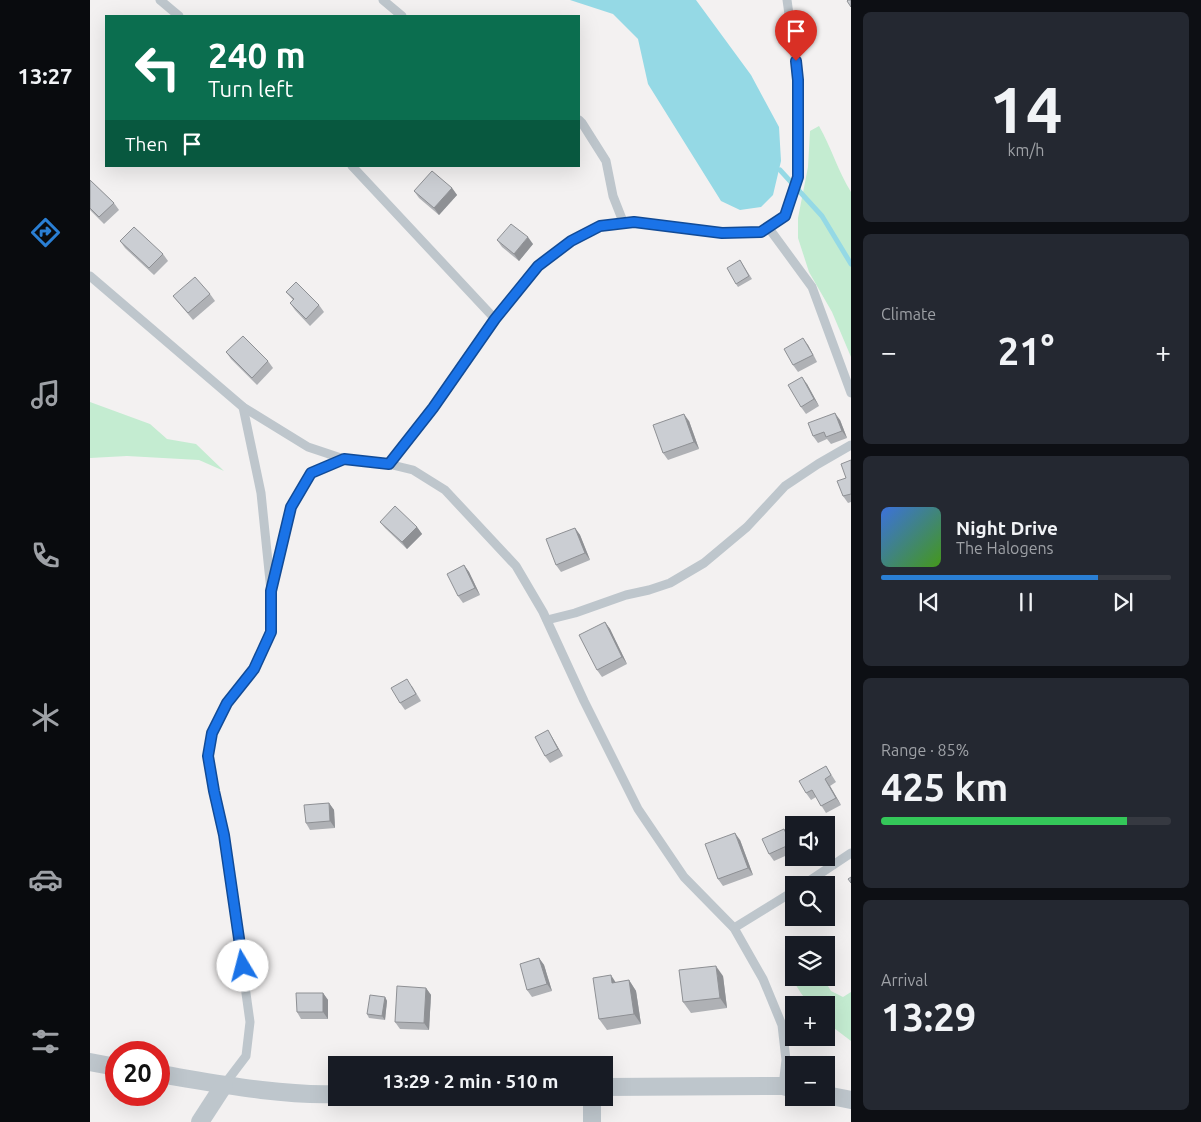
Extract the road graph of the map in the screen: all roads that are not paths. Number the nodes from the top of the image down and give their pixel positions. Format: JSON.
{"nodes":[{"id":1,"x":160,"y":0,"type":"edge"},
{"id":2,"x":383,"y":0,"type":"edge"},
{"id":3,"x":787,"y":0,"type":"edge"},
{"id":4,"x":178,"y":15,"type":"edge"},
{"id":5,"x":401,"y":15,"type":"edge"},
{"id":6,"x":580,"y":121,"type":"edge"},
{"id":7,"x":353,"y":167,"type":"edge"},
{"id":8,"x":624,"y":224,"type":"junction"},
{"id":9,"x":768,"y":228,"type":"junction"},
{"id":10,"x":90,"y":276,"type":"edge"},
{"id":11,"x":495,"y":319,"type":"junction"},
{"id":12,"x":851,"y":393,"type":"edge"},
{"id":13,"x":243,"y":407,"type":"junction"},
{"id":14,"x":851,"y":445,"type":"edge"},
{"id":15,"x":344,"y":459,"type":"junction"},
{"id":16,"x":389,"y":464,"type":"junction"},
{"id":17,"x":271,"y":591,"type":"junction"},
{"id":18,"x":547,"y":620,"type":"junction"},
{"id":19,"x":851,"y":853,"type":"edge"},
{"id":20,"x":816,"y":876,"type":"edge"},
{"id":21,"x":785,"y":897,"type":"edge"},
{"id":22,"x":734,"y":928,"type":"junction"},
{"id":23,"x":786,"y":1056,"type":"edge"},
{"id":24,"x":90,"y":1062,"type":"edge"},
{"id":25,"x":105,"y":1065,"type":"edge"},
{"id":26,"x":170,"y":1076,"type":"edge"},
{"id":27,"x":224,"y":1085,"type":"junction"},
{"id":28,"x":613,"y":1087,"type":"edge"},
{"id":29,"x":785,"y":1088,"type":"edge"},
{"id":30,"x":328,"y":1094,"type":"edge"},
{"id":31,"x":835,"y":1097,"type":"edge"},
{"id":32,"x":851,"y":1100,"type":"edge"},
{"id":33,"x":592,"y":1106,"type":"edge"},
{"id":34,"x":200,"y":1122,"type":"edge"},
{"id":35,"x":592,"y":1122,"type":"edge"}],
"edges":[{"from":1,"to":4,"type":"lane"},
{"from":2,"to":5,"type":"lane"},
{"from":3,"to":9,"type":"lane"},
{"from":6,"to":8,"type":"lane"},
{"from":7,"to":11,"type":"lane"},
{"from":8,"to":9,"type":"lane"},
{"from":8,"to":11,"type":"lane"},
{"from":9,"to":12,"type":"lane"},
{"from":10,"to":13,"type":"lane"},
{"from":11,"to":16,"type":"lane"},
{"from":13,"to":15,"type":"lane"},
{"from":13,"to":17,"type":"lane"},
{"from":14,"to":18,"type":"lane"},
{"from":15,"to":16,"type":"lane"},
{"from":15,"to":17,"type":"lane"},
{"from":16,"to":18,"type":"lane"},
{"from":17,"to":27,"type":"lane"},
{"from":18,"to":22,"type":"lane"},
{"from":19,"to":20,"type":"lane"},
{"from":21,"to":22,"type":"lane"},
{"from":22,"to":23,"type":"lane"},
{"from":24,"to":25,"type":"street"},
{"from":26,"to":27,"type":"street"},
{"from":27,"to":30,"type":"street"},
{"from":27,"to":34,"type":"street"},
{"from":28,"to":29,"type":"street"},
{"from":31,"to":32,"type":"street"},
{"from":33,"to":35,"type":"street"}]}
